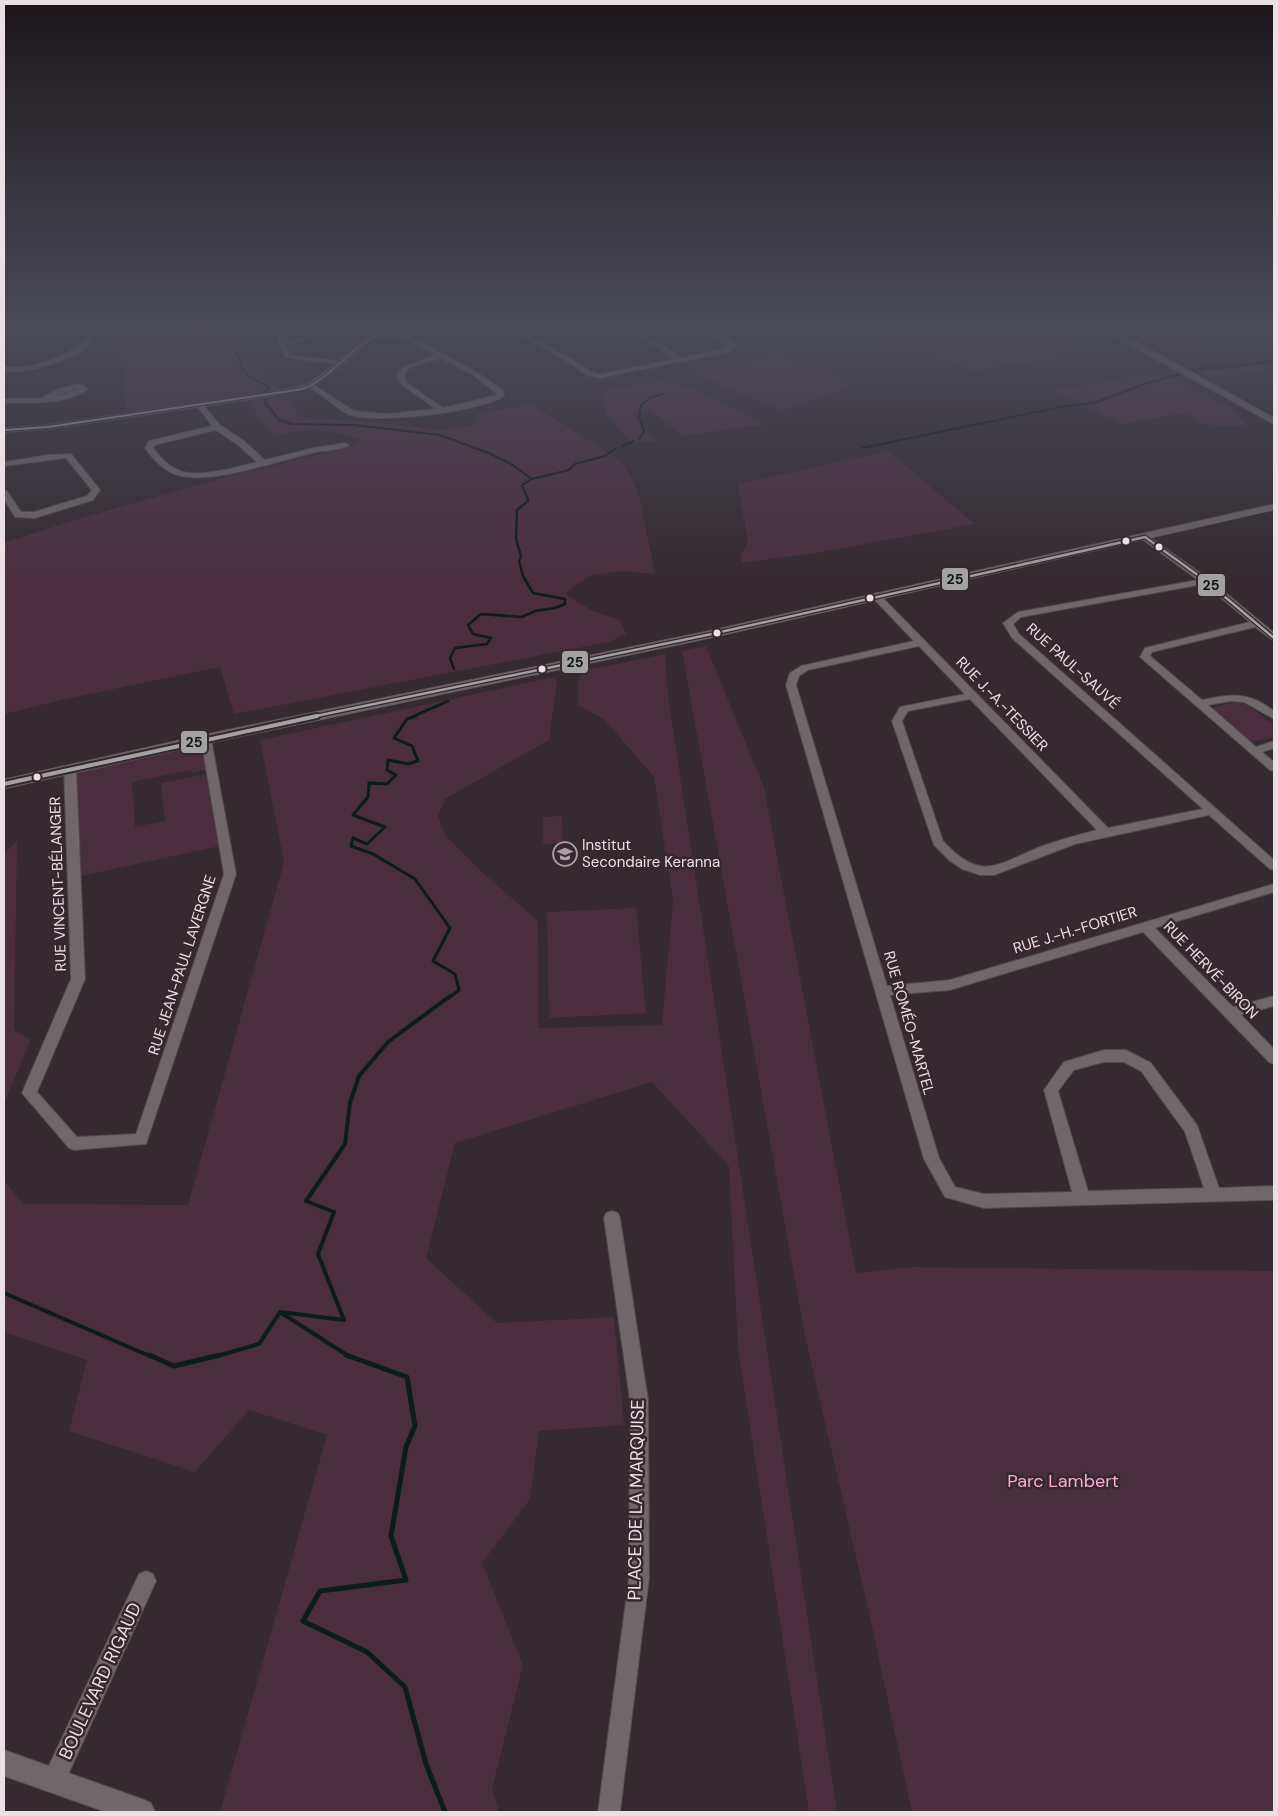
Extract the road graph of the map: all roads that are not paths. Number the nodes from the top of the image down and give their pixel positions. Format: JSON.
{"nodes":[{"id":1,"x":148,"y":412,"type":"edge"},
{"id":2,"x":205,"y":412,"type":"edge"},
{"id":3,"x":350,"y":412,"type":"edge"},
{"id":4,"x":429,"y":412,"type":"edge"},
{"id":5,"x":1258,"y":412,"type":"edge"},
{"id":6,"x":1274,"y":421,"type":"edge"},
{"id":7,"x":217,"y":427,"type":"junction"},
{"id":8,"x":5,"y":432,"type":"edge"},
{"id":9,"x":345,"y":445,"type":"dead end"},
{"id":10,"x":263,"y":463,"type":"junction"},
{"id":11,"x":4,"y":464,"type":"edge"},
{"id":12,"x":4,"y":493,"type":"edge"},
{"id":13,"x":1274,"y":507,"type":"edge"},
{"id":14,"x":1145,"y":537,"type":"junction"},
{"id":15,"x":1206,"y":580,"type":"junction"},
{"id":16,"x":876,"y":596,"type":"junction"},
{"id":17,"x":1255,"y":624,"type":"junction"},
{"id":18,"x":1274,"y":638,"type":"edge"},
{"id":19,"x":922,"y":642,"type":"junction"},
{"id":20,"x":973,"y":695,"type":"junction"},
{"id":21,"x":1199,"y":704,"type":"junction"},
{"id":22,"x":1274,"y":716,"type":"edge"},
{"id":23,"x":206,"y":739,"type":"junction"},
{"id":24,"x":1274,"y":744,"type":"edge"},
{"id":25,"x":1254,"y":751,"type":"junction"},
{"id":26,"x":1274,"y":768,"type":"edge"},
{"id":27,"x":70,"y":769,"type":"junction"},
{"id":28,"x":4,"y":784,"type":"edge"},
{"id":29,"x":1211,"y":811,"type":"junction"},
{"id":30,"x":1106,"y":833,"type":"junction"},
{"id":31,"x":1274,"y":866,"type":"edge"},
{"id":32,"x":1274,"y":888,"type":"edge"},
{"id":33,"x":1145,"y":926,"type":"junction"},
{"id":34,"x":883,"y":991,"type":"junction"},
{"id":35,"x":1274,"y":1000,"type":"edge"},
{"id":36,"x":1231,"y":1013,"type":"junction"},
{"id":37,"x":1274,"y":1058,"type":"edge"},
{"id":38,"x":141,"y":1140,"type":"joint"},
{"id":39,"x":1274,"y":1193,"type":"edge"},
{"id":40,"x":1214,"y":1196,"type":"junction"},
{"id":41,"x":1082,"y":1198,"type":"junction"},
{"id":42,"x":612,"y":1218,"type":"dead end"},
{"id":43,"x":146,"y":1581,"type":"dead end"},
{"id":44,"x":4,"y":1763,"type":"edge"},
{"id":45,"x":54,"y":1780,"type":"junction"},
{"id":46,"x":142,"y":1812,"type":"edge"},
{"id":47,"x":609,"y":1812,"type":"edge"}],
"edges":[{"from":1,"to":8,"type":"street"},
{"from":2,"to":7,"type":"street"},
{"from":3,"to":4,"type":"street"},
{"from":5,"to":6,"type":"street"},
{"from":7,"to":10,"type":"street"},
{"from":7,"to":10,"type":"street"},
{"from":9,"to":10,"type":"street"},
{"from":11,"to":12,"type":"street"},
{"from":13,"to":14,"type":"main road"},
{"from":14,"to":15,"type":"street"},
{"from":14,"to":16,"type":"main road"},
{"from":15,"to":17,"type":"street"},
{"from":15,"to":29,"type":"street","name":"RUE PAUL-SAUVÉ"},
{"from":16,"to":19,"type":"street","name":"RUE J.-A.-TESSIER"},
{"from":16,"to":23,"type":"main road"},
{"from":17,"to":18,"type":"street"},
{"from":17,"to":21,"type":"street"},
{"from":19,"to":20,"type":"street","name":"RUE J.-A.-TESSIER"},
{"from":19,"to":34,"type":"street","name":"RUE ROMÉO-MARTEL"},
{"from":20,"to":30,"type":"street","name":"RUE J.-A.-TESSIER"},
{"from":20,"to":30,"type":"street"},
{"from":21,"to":22,"type":"street"},
{"from":21,"to":25,"type":"street"},
{"from":23,"to":27,"type":"main road"},
{"from":23,"to":38,"type":"street","name":"RUE JEAN-PAUL LAVERGNE"},
{"from":24,"to":25,"type":"street"},
{"from":25,"to":26,"type":"street"},
{"from":27,"to":28,"type":"main road"},
{"from":27,"to":38,"type":"street","name":"RUE VINCENT-BÉLANGER"},
{"from":29,"to":30,"type":"street"},
{"from":29,"to":31,"type":"street","name":"RUE PAUL-SAUVÉ"},
{"from":32,"to":33,"type":"street","name":"RUE J.-H.-FORTIER"},
{"from":33,"to":34,"type":"street","name":"RUE J.-H.-FORTIER"},
{"from":33,"to":36,"type":"street","name":"RUE HERVÉ-BIRON"},
{"from":34,"to":41,"type":"street","name":"RUE ROMÉO-MARTEL"},
{"from":35,"to":36,"type":"street"},
{"from":36,"to":37,"type":"street","name":"RUE HERVÉ-BIRON"},
{"from":39,"to":40,"type":"street","name":"RUE ROMÉO-MARTEL"},
{"from":40,"to":41,"type":"street","name":"RUE ROMÉO-MARTEL"},
{"from":40,"to":41,"type":"street"},
{"from":42,"to":47,"type":"street","name":"PLACE DE LA MARQUISE"},
{"from":43,"to":45,"type":"street","name":"BOULEVARD RIGAUD"},
{"from":44,"to":45,"type":"street"},
{"from":45,"to":46,"type":"street"}]}
